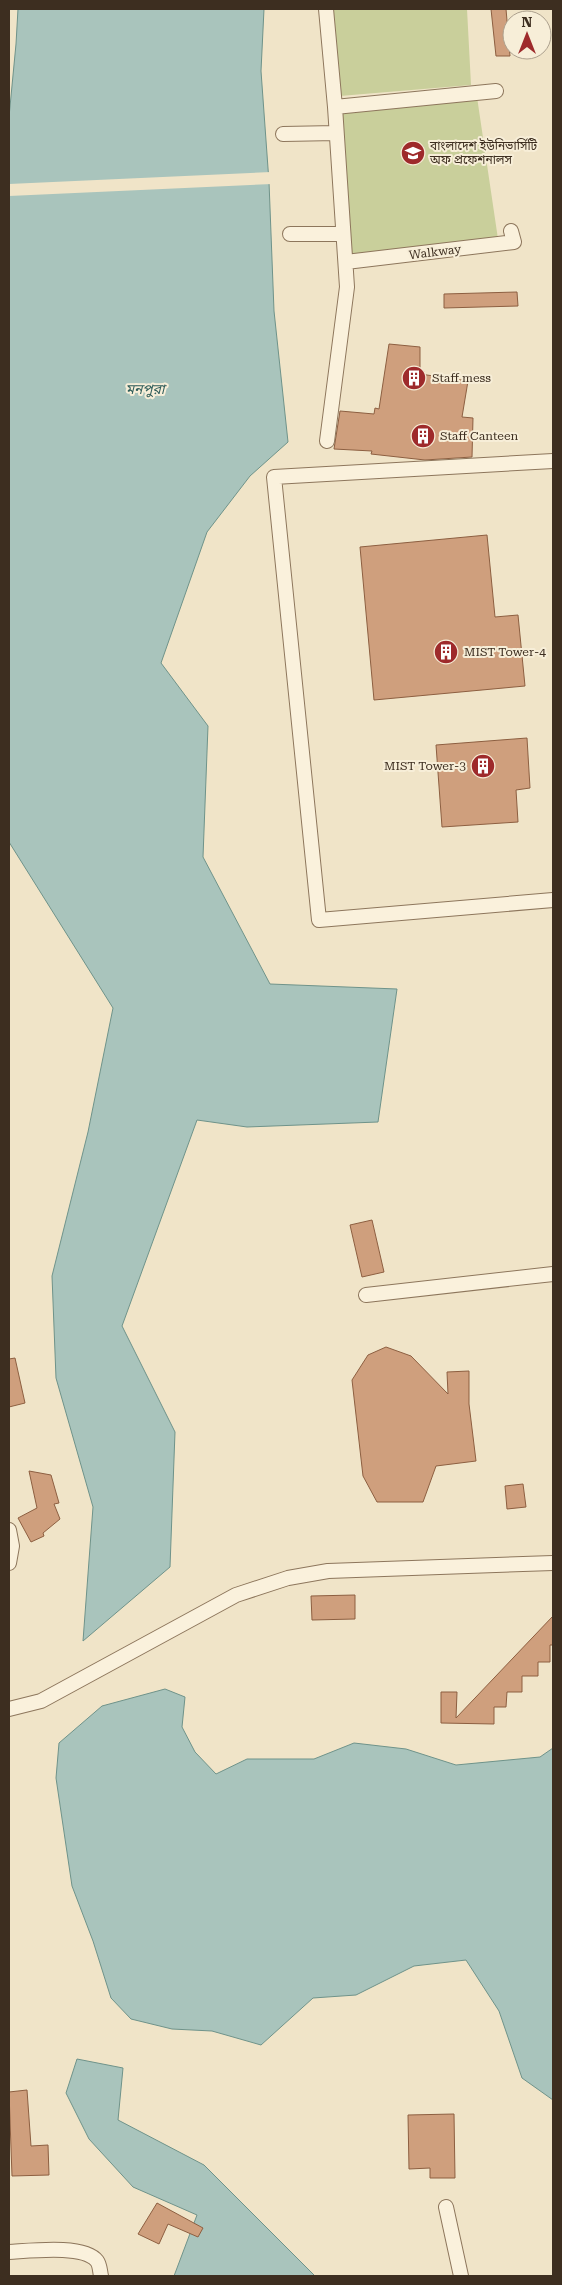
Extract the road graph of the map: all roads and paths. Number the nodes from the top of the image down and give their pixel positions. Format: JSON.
{"nodes":[{"id":1,"x":326,"y":9,"type":"edge"},
{"id":2,"x":496,"y":91,"type":"dead end"},
{"id":3,"x":335,"y":107,"type":"junction"},
{"id":4,"x":336,"y":133,"type":"junction"},
{"id":5,"x":283,"y":134,"type":"dead end"},
{"id":6,"x":511,"y":231,"type":"dead end"},
{"id":7,"x":290,"y":234,"type":"dead end"},
{"id":8,"x":343,"y":234,"type":"junction"},
{"id":9,"x":346,"y":262,"type":"junction"},
{"id":10,"x":327,"y":441,"type":"dead end"},
{"id":11,"x":553,"y":462,"type":"edge"},
{"id":12,"x":553,"y":900,"type":"edge"},
{"id":13,"x":553,"y":1274,"type":"edge"},
{"id":14,"x":366,"y":1295,"type":"dead end"},
{"id":15,"x":9,"y":1530,"type":"edge"},
{"id":16,"x":9,"y":1564,"type":"edge"},
{"id":17,"x":553,"y":1564,"type":"edge"},
{"id":18,"x":9,"y":1710,"type":"edge"},
{"id":19,"x":446,"y":2207,"type":"dead end"},
{"id":20,"x":9,"y":2252,"type":"edge"},
{"id":21,"x":101,"y":2276,"type":"edge"},
{"id":22,"x":461,"y":2276,"type":"edge"}],
"edges":[{"from":1,"to":3,"type":"street"},
{"from":2,"to":3,"type":"street"},
{"from":3,"to":4,"type":"street"},
{"from":4,"to":5,"type":"street"},
{"from":4,"to":8,"type":"street"},
{"from":6,"to":9,"type":"street","name":"Walkway"},
{"from":7,"to":8,"type":"street"},
{"from":8,"to":9,"type":"street"},
{"from":9,"to":10,"type":"street"},
{"from":11,"to":12,"type":"street"},
{"from":13,"to":14,"type":"street"},
{"from":15,"to":16,"type":"street"},
{"from":17,"to":18,"type":"street"},
{"from":19,"to":22,"type":"street"},
{"from":20,"to":21,"type":"street"}]}
